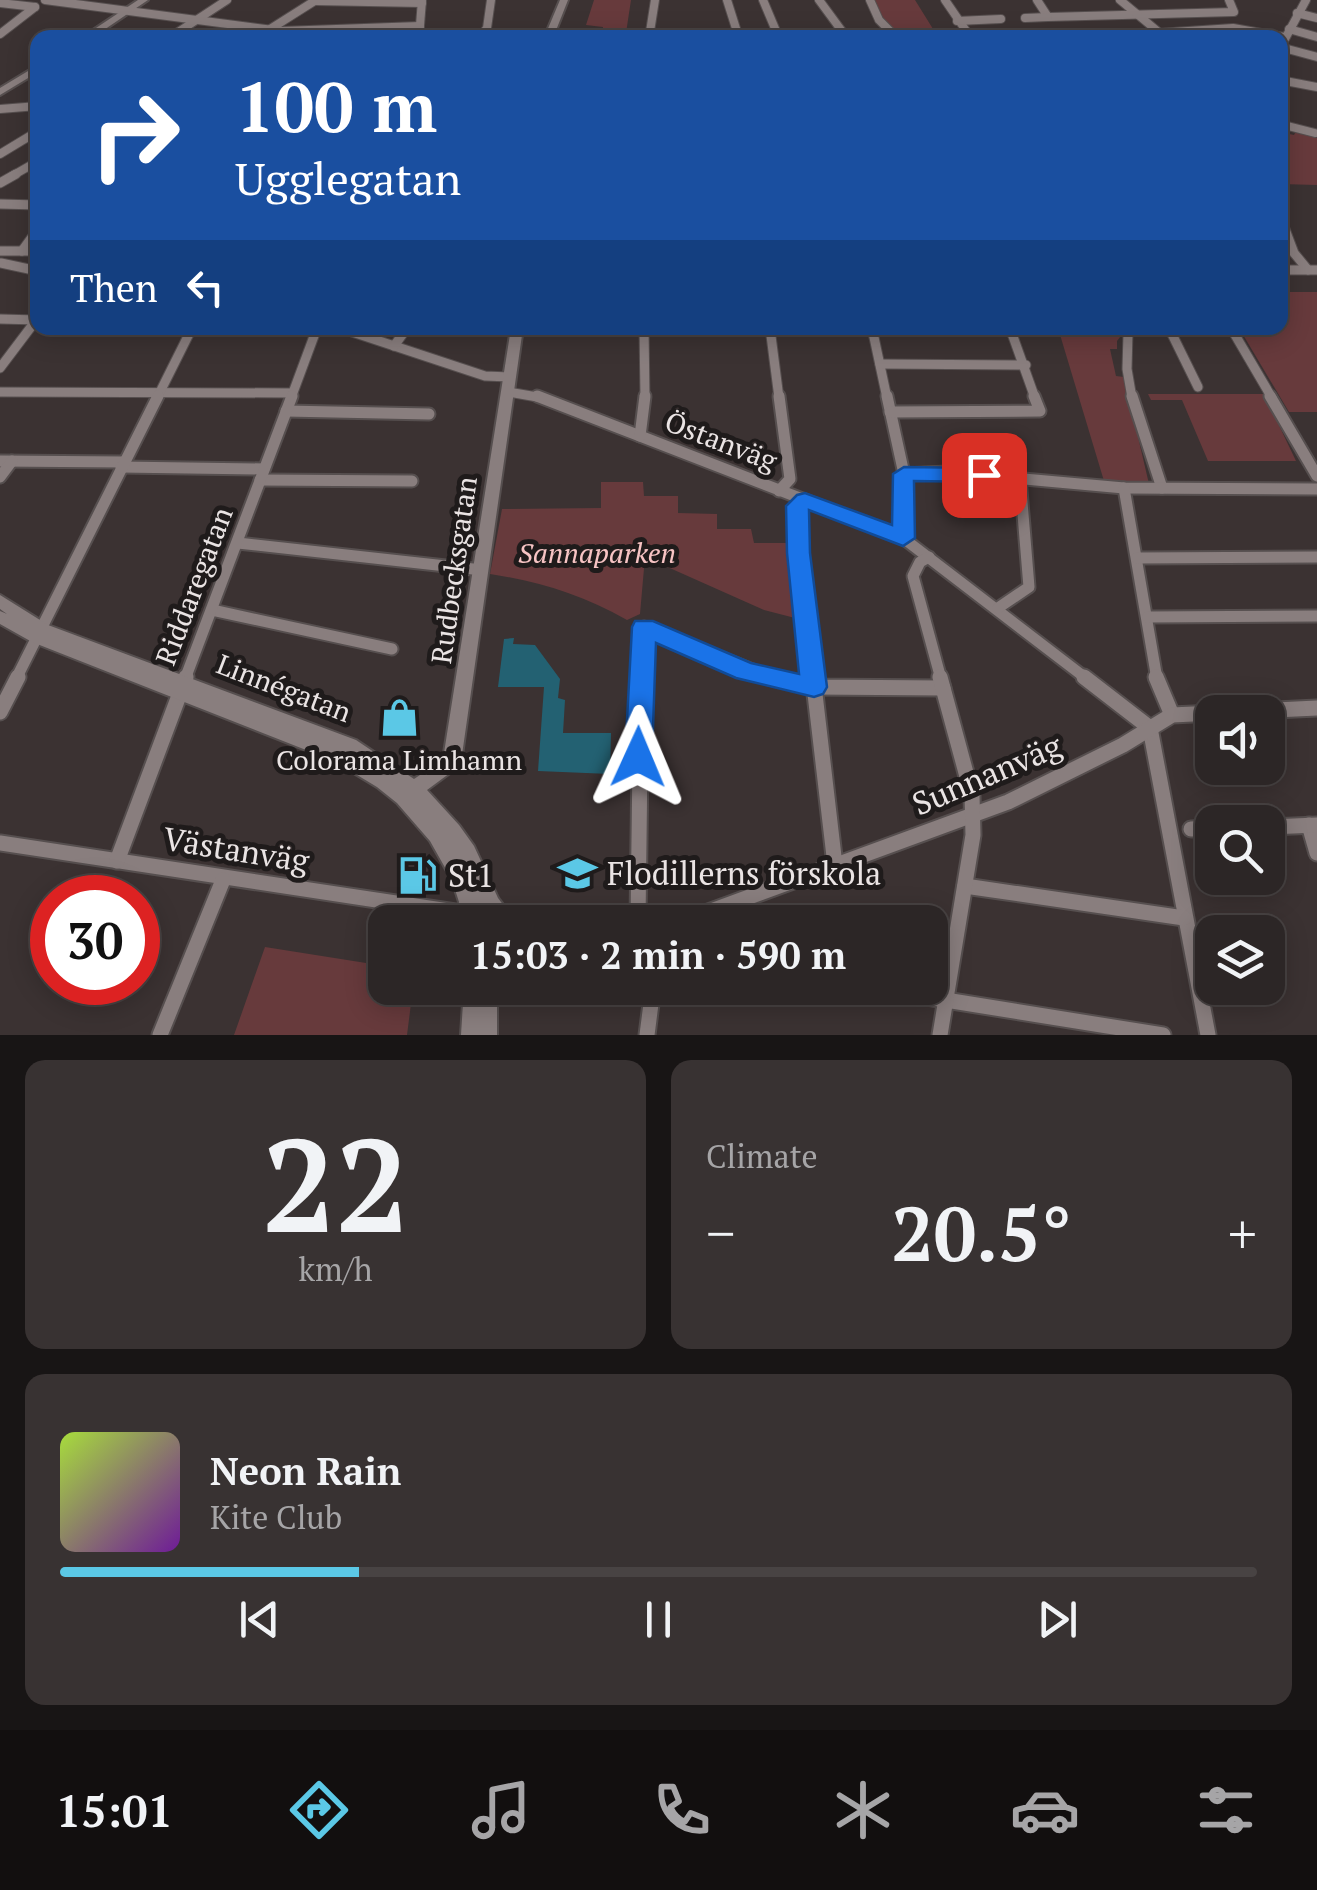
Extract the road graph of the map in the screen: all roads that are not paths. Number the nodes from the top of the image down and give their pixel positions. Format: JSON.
{"nodes":[{"id":1,"x":144,"y":0,"type":"edge"},
{"id":2,"x":228,"y":0,"type":"edge"},
{"id":3,"x":316,"y":0,"type":"edge"},
{"id":4,"x":491,"y":0,"type":"edge"},
{"id":5,"x":564,"y":0,"type":"edge"},
{"id":6,"x":655,"y":0,"type":"edge"},
{"id":7,"x":727,"y":0,"type":"edge"},
{"id":8,"x":763,"y":0,"type":"edge"},
{"id":9,"x":819,"y":0,"type":"edge"},
{"id":10,"x":870,"y":0,"type":"edge"},
{"id":11,"x":945,"y":0,"type":"edge"},
{"id":12,"x":1037,"y":0,"type":"edge"},
{"id":13,"x":1120,"y":0,"type":"edge"},
{"id":14,"x":1229,"y":0,"type":"edge"},
{"id":15,"x":1306,"y":0,"type":"edge"},
{"id":16,"x":44,"y":1,"type":"edge"},
{"id":17,"x":422,"y":1,"type":"edge"},
{"id":18,"x":0,"y":3,"type":"edge"},
{"id":19,"x":128,"y":10,"type":"junction"},
{"id":20,"x":1296,"y":13,"type":"junction"},
{"id":21,"x":1139,"y":15,"type":"junction"},
{"id":22,"x":202,"y":18,"type":"junction"},
{"id":23,"x":1025,"y":18,"type":"dead end"},
{"id":24,"x":1048,"y":18,"type":"junction"},
{"id":25,"x":1317,"y":18,"type":"edge"},
{"id":26,"x":1000,"y":19,"type":"dead end"},
{"id":27,"x":957,"y":21,"type":"junction"},
{"id":28,"x":420,"y":26,"type":"junction"},
{"id":29,"x":97,"y":30,"type":"edge"},
{"id":30,"x":182,"y":30,"type":"edge"},
{"id":31,"x":271,"y":30,"type":"junction"},
{"id":32,"x":419,"y":30,"type":"edge"},
{"id":33,"x":486,"y":30,"type":"edge"},
{"id":34,"x":551,"y":30,"type":"edge"},
{"id":35,"x":650,"y":30,"type":"edge"},
{"id":36,"x":736,"y":30,"type":"edge"},
{"id":37,"x":775,"y":30,"type":"edge"},
{"id":38,"x":841,"y":30,"type":"edge"},
{"id":39,"x":889,"y":30,"type":"edge"},
{"id":40,"x":964,"y":30,"type":"edge"},
{"id":41,"x":1156,"y":30,"type":"edge"},
{"id":42,"x":1213,"y":30,"type":"edge"},
{"id":43,"x":1255,"y":30,"type":"edge"},
{"id":44,"x":1288,"y":31,"type":"edge"},
{"id":45,"x":1288,"y":33,"type":"edge"},
{"id":46,"x":0,"y":34,"type":"edge"},
{"id":47,"x":1317,"y":37,"type":"edge"},
{"id":48,"x":1288,"y":50,"type":"edge"},
{"id":49,"x":1317,"y":57,"type":"edge"},
{"id":50,"x":30,"y":73,"type":"edge"},
{"id":51,"x":1288,"y":82,"type":"edge"},
{"id":52,"x":1317,"y":87,"type":"edge"},
{"id":53,"x":0,"y":92,"type":"edge"},
{"id":54,"x":30,"y":107,"type":"edge"},
{"id":55,"x":0,"y":109,"type":"edge"},
{"id":56,"x":1288,"y":126,"type":"edge"},
{"id":57,"x":1315,"y":133,"type":"edge"},
{"id":58,"x":30,"y":137,"type":"edge"},
{"id":59,"x":0,"y":154,"type":"edge"},
{"id":60,"x":30,"y":166,"type":"edge"},
{"id":61,"x":30,"y":173,"type":"edge"},
{"id":62,"x":16,"y":174,"type":"junction"},
{"id":63,"x":0,"y":183,"type":"edge"},
{"id":64,"x":4,"y":204,"type":"edge"},
{"id":65,"x":30,"y":204,"type":"edge"},
{"id":66,"x":0,"y":214,"type":"edge"},
{"id":67,"x":1288,"y":237,"type":"edge"},
{"id":68,"x":30,"y":240,"type":"edge"},
{"id":69,"x":4,"y":251,"type":"edge"},
{"id":70,"x":22,"y":251,"type":"junction"},
{"id":71,"x":30,"y":251,"type":"edge"},
{"id":72,"x":0,"y":264,"type":"edge"},
{"id":73,"x":30,"y":270,"type":"edge"},
{"id":74,"x":1313,"y":270,"type":"edge"},
{"id":75,"x":0,"y":320,"type":"edge"},
{"id":76,"x":30,"y":320,"type":"edge"},
{"id":77,"x":30,"y":329,"type":"edge"},
{"id":78,"x":188,"y":335,"type":"edge"},
{"id":79,"x":314,"y":335,"type":"edge"},
{"id":80,"x":361,"y":335,"type":"edge"},
{"id":81,"x":402,"y":335,"type":"edge"},
{"id":82,"x":516,"y":335,"type":"edge"},
{"id":83,"x":644,"y":335,"type":"edge"},
{"id":84,"x":771,"y":335,"type":"edge"},
{"id":85,"x":874,"y":335,"type":"edge"},
{"id":86,"x":1013,"y":335,"type":"edge"},
{"id":87,"x":1128,"y":335,"type":"edge"},
{"id":88,"x":1172,"y":335,"type":"edge"},
{"id":89,"x":1235,"y":335,"type":"edge"},
{"id":90,"x":394,"y":346,"type":"junction"},
{"id":91,"x":880,"y":364,"type":"junction"},
{"id":92,"x":1026,"y":365,"type":"junction"},
{"id":93,"x":1,"y":366,"type":"edge"},
{"id":94,"x":509,"y":385,"type":"junction"},
{"id":95,"x":1198,"y":387,"type":"dead end"},
{"id":96,"x":0,"y":392,"type":"edge"},
{"id":97,"x":158,"y":392,"type":"junction"},
{"id":98,"x":292,"y":394,"type":"junction"},
{"id":99,"x":286,"y":410,"type":"junction"},
{"id":100,"x":890,"y":412,"type":"junction"},
{"id":101,"x":429,"y":414,"type":"dead end"},
{"id":102,"x":640,"y":436,"type":"junction"},
{"id":103,"x":6,"y":461,"type":"edge"},
{"id":104,"x":122,"y":464,"type":"junction"},
{"id":105,"x":262,"y":474,"type":"junction"},
{"id":106,"x":904,"y":474,"type":"junction"},
{"id":107,"x":1317,"y":476,"type":"edge"},
{"id":108,"x":0,"y":477,"type":"edge"},
{"id":109,"x":1020,"y":478,"type":"junction"},
{"id":110,"x":412,"y":481,"type":"dead end"},
{"id":111,"x":1124,"y":488,"type":"junction"},
{"id":112,"x":1162,"y":488,"type":"junction"},
{"id":113,"x":1317,"y":489,"type":"edge"},
{"id":114,"x":779,"y":491,"type":"junction"},
{"id":115,"x":805,"y":500,"type":"junction"},
{"id":116,"x":903,"y":538,"type":"junction"},
{"id":117,"x":238,"y":543,"type":"junction"},
{"id":118,"x":929,"y":557,"type":"junction"},
{"id":119,"x":1317,"y":557,"type":"edge"},
{"id":120,"x":1137,"y":558,"type":"junction"},
{"id":121,"x":482,"y":570,"type":"junction"},
{"id":122,"x":0,"y":601,"type":"edge"},
{"id":123,"x":998,"y":608,"type":"junction"},
{"id":124,"x":212,"y":610,"type":"junction"},
{"id":125,"x":1148,"y":616,"type":"junction"},
{"id":126,"x":1317,"y":616,"type":"edge"},
{"id":127,"x":0,"y":617,"type":"edge"},
{"id":128,"x":40,"y":634,"type":"junction"},
{"id":129,"x":392,"y":648,"type":"dead end"},
{"id":130,"x":183,"y":687,"type":"junction"},
{"id":131,"x":814,"y":687,"type":"junction"},
{"id":132,"x":943,"y":688,"type":"junction"},
{"id":133,"x":1317,"y":708,"type":"edge"},
{"id":134,"x":0,"y":712,"type":"edge"},
{"id":135,"x":1172,"y":716,"type":"junction"},
{"id":136,"x":1150,"y":728,"type":"junction"},
{"id":137,"x":409,"y":792,"type":"junction"},
{"id":138,"x":972,"y":816,"type":"junction"},
{"id":139,"x":1313,"y":825,"type":"edge"},
{"id":140,"x":1285,"y":826,"type":"edge"},
{"id":141,"x":1191,"y":829,"type":"dead end"},
{"id":142,"x":1195,"y":829,"type":"edge"},
{"id":143,"x":0,"y":843,"type":"edge"},
{"id":144,"x":1317,"y":853,"type":"edge"},
{"id":145,"x":117,"y":861,"type":"junction"},
{"id":146,"x":835,"y":864,"type":"junction"},
{"id":147,"x":223,"y":880,"type":"junction"},
{"id":148,"x":965,"y":886,"type":"junction"},
{"id":149,"x":409,"y":905,"type":"edge"},
{"id":150,"x":477,"y":905,"type":"edge"},
{"id":151,"x":638,"y":905,"type":"edge"},
{"id":152,"x":726,"y":905,"type":"edge"},
{"id":153,"x":1184,"y":918,"type":"junction"},
{"id":154,"x":948,"y":994,"type":"edge"},
{"id":155,"x":948,"y":1000,"type":"edge"},
{"id":156,"x":474,"y":1005,"type":"edge"},
{"id":157,"x":487,"y":1005,"type":"edge"},
{"id":158,"x":651,"y":1005,"type":"edge"},
{"id":159,"x":946,"y":1005,"type":"edge"},
{"id":160,"x":160,"y":1035,"type":"edge"},
{"id":161,"x":472,"y":1035,"type":"edge"},
{"id":162,"x":486,"y":1035,"type":"edge"},
{"id":163,"x":647,"y":1035,"type":"edge"},
{"id":164,"x":940,"y":1035,"type":"edge"},
{"id":165,"x":1163,"y":1035,"type":"edge"},
{"id":166,"x":1208,"y":1035,"type":"edge"}],
"edges":[{"from":1,"to":19,"type":"street"},
{"from":2,"to":22,"type":"street"},
{"from":3,"to":17,"type":"street"},
{"from":3,"to":31,"type":"street"},
{"from":4,"to":33,"type":"street"},
{"from":5,"to":34,"type":"street"},
{"from":6,"to":35,"type":"street"},
{"from":7,"to":36,"type":"street"},
{"from":8,"to":37,"type":"street"},
{"from":9,"to":38,"type":"street"},
{"from":10,"to":39,"type":"street"},
{"from":11,"to":27,"type":"street"},
{"from":12,"to":24,"type":"street"},
{"from":13,"to":21,"type":"street"},
{"from":14,"to":21,"type":"street"},
{"from":15,"to":20,"type":"street"},
{"from":16,"to":19,"type":"street"},
{"from":17,"to":28,"type":"street"},
{"from":18,"to":46,"type":"street"},
{"from":19,"to":22,"type":"street"},
{"from":19,"to":29,"type":"street"},
{"from":20,"to":25,"type":"street"},
{"from":20,"to":44,"type":"street"},
{"from":21,"to":24,"type":"street"},
{"from":21,"to":41,"type":"street"},
{"from":22,"to":30,"type":"street"},
{"from":22,"to":31,"type":"street"},
{"from":23,"to":24,"type":"street"},
{"from":26,"to":27,"type":"street"},
{"from":27,"to":40,"type":"street"},
{"from":28,"to":31,"type":"street"},
{"from":28,"to":32,"type":"street"},
{"from":42,"to":43,"type":"street"},
{"from":45,"to":47,"type":"street"},
{"from":48,"to":49,"type":"street"},
{"from":50,"to":53,"type":"street"},
{"from":51,"to":52,"type":"street"},
{"from":54,"to":55,"type":"street"},
{"from":56,"to":57,"type":"street"},
{"from":58,"to":59,"type":"street"},
{"from":60,"to":62,"type":"street"},
{"from":61,"to":62,"type":"street"},
{"from":62,"to":63,"type":"street"},
{"from":64,"to":65,"type":"street"},
{"from":64,"to":66,"type":"street"},
{"from":67,"to":74,"type":"street"},
{"from":68,"to":70,"type":"street"},
{"from":69,"to":70,"type":"street"},
{"from":69,"to":72,"type":"street"},
{"from":70,"to":71,"type":"street"},
{"from":72,"to":73,"type":"street"},
{"from":75,"to":76,"type":"street"},
{"from":77,"to":93,"type":"street"},
{"from":78,"to":97,"type":"street"},
{"from":79,"to":98,"type":"street","name":"Riddaregatan"},
{"from":80,"to":90,"type":"street","name":"Östanväg"},
{"from":81,"to":90,"type":"street"},
{"from":82,"to":94,"type":"street","name":"Rudbecksgatan"},
{"from":83,"to":102,"type":"street"},
{"from":84,"to":114,"type":"street"},
{"from":85,"to":91,"type":"street"},
{"from":86,"to":92,"type":"street"},
{"from":87,"to":112,"type":"street"},
{"from":88,"to":95,"type":"street"},
{"from":89,"to":107,"type":"street"},
{"from":90,"to":94,"type":"street","name":"Östanväg"},
{"from":91,"to":92,"type":"street"},
{"from":91,"to":100,"type":"street"},
{"from":92,"to":100,"type":"street"},
{"from":94,"to":102,"type":"street","name":"Östanväg"},
{"from":94,"to":121,"type":"street","name":"Rudbecksgatan"},
{"from":96,"to":97,"type":"street"},
{"from":97,"to":98,"type":"street"},
{"from":97,"to":104,"type":"street"},
{"from":98,"to":99,"type":"street","name":"Riddaregatan"},
{"from":99,"to":101,"type":"street"},
{"from":99,"to":105,"type":"street","name":"Riddaregatan"},
{"from":100,"to":106,"type":"street"},
{"from":102,"to":114,"type":"street","name":"Östanväg"},
{"from":103,"to":104,"type":"street"},
{"from":103,"to":108,"type":"street"},
{"from":104,"to":105,"type":"street"},
{"from":104,"to":128,"type":"street"},
{"from":105,"to":110,"type":"street"},
{"from":105,"to":117,"type":"street","name":"Riddaregatan"},
{"from":106,"to":109,"type":"street"},
{"from":106,"to":116,"type":"street"},
{"from":109,"to":111,"type":"street"},
{"from":109,"to":123,"type":"street"},
{"from":111,"to":112,"type":"street"},
{"from":111,"to":120,"type":"street"},
{"from":112,"to":113,"type":"street"},
{"from":114,"to":115,"type":"street","name":"Östanväg"},
{"from":115,"to":116,"type":"street","name":"Östanväg"},
{"from":115,"to":131,"type":"street"},
{"from":116,"to":118,"type":"street","name":"Östanväg"},
{"from":117,"to":121,"type":"street"},
{"from":117,"to":124,"type":"street","name":"Riddaregatan"},
{"from":118,"to":123,"type":"street","name":"Östanväg"},
{"from":118,"to":132,"type":"street"},
{"from":119,"to":120,"type":"street"},
{"from":120,"to":125,"type":"street"},
{"from":121,"to":137,"type":"street","name":"Rudbecksgatan"},
{"from":122,"to":128,"type":"street","name":"Linnégatan"},
{"from":123,"to":136,"type":"street","name":"Östanväg"},
{"from":124,"to":129,"type":"street"},
{"from":124,"to":130,"type":"street","name":"Riddaregatan"},
{"from":125,"to":126,"type":"street"},
{"from":125,"to":135,"type":"street"},
{"from":127,"to":128,"type":"street","name":"Linnégatan"},
{"from":128,"to":130,"type":"street","name":"Linnégatan"},
{"from":128,"to":134,"type":"street"},
{"from":130,"to":137,"type":"street","name":"Linnégatan"},
{"from":130,"to":145,"type":"street","name":"Riddaregatan"},
{"from":131,"to":132,"type":"street"},
{"from":131,"to":146,"type":"street"},
{"from":131,"to":151,"type":"street"},
{"from":132,"to":138,"type":"street"},
{"from":133,"to":135,"type":"street","name":"Sunnanväg"},
{"from":135,"to":136,"type":"street","name":"Sunnanväg"},
{"from":136,"to":138,"type":"street","name":"Sunnanväg"},
{"from":136,"to":153,"type":"street"},
{"from":137,"to":150,"type":"street","name":"Linnégatan"},
{"from":138,"to":146,"type":"street","name":"Sunnanväg"},
{"from":138,"to":148,"type":"street"},
{"from":139,"to":140,"type":"street"},
{"from":139,"to":144,"type":"street"},
{"from":141,"to":142,"type":"street"},
{"from":143,"to":145,"type":"street","name":"Västanväg"},
{"from":145,"to":147,"type":"street","name":"Västanväg"},
{"from":146,"to":152,"type":"street","name":"Sunnanväg"},
{"from":147,"to":149,"type":"street","name":"Västanväg"},
{"from":147,"to":160,"type":"street"},
{"from":148,"to":153,"type":"street"},
{"from":148,"to":154,"type":"street"},
{"from":153,"to":166,"type":"street"},
{"from":155,"to":165,"type":"street"},
{"from":156,"to":161,"type":"street"},
{"from":157,"to":162,"type":"street"},
{"from":158,"to":163,"type":"street"},
{"from":159,"to":164,"type":"street"}]}
